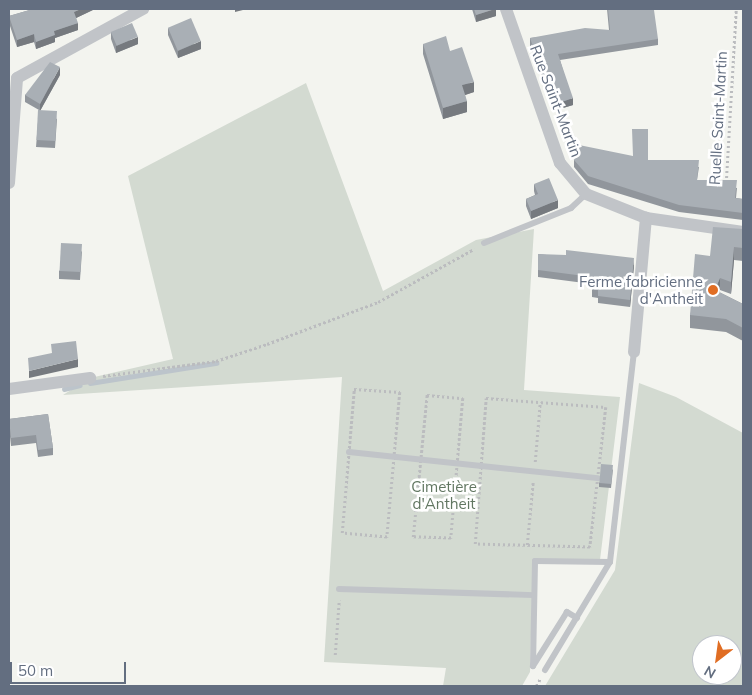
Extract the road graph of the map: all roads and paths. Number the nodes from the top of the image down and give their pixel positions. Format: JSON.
{"nodes":[{"id":1,"x":144,"y":9,"type":"edge"},
{"id":2,"x":506,"y":9,"type":"edge"},
{"id":3,"x":736,"y":9,"type":"edge"},
{"id":4,"x":9,"y":183,"type":"edge"},
{"id":5,"x":726,"y":191,"type":"edge"},
{"id":6,"x":586,"y":194,"type":"junction"},
{"id":7,"x":646,"y":218,"type":"junction"},
{"id":8,"x":743,"y":232,"type":"edge"},
{"id":9,"x":484,"y":243,"type":"joint"},
{"id":10,"x":634,"y":352,"type":"joint"},
{"id":11,"x":90,"y":378,"type":"joint"},
{"id":12,"x":9,"y":389,"type":"edge"},
{"id":13,"x":349,"y":452,"type":"dead end"},
{"id":14,"x":598,"y":478,"type":"edge"},
{"id":15,"x":610,"y":562,"type":"junction"},
{"id":16,"x":339,"y":588,"type":"joint"},
{"id":17,"x":534,"y":595,"type":"junction"},
{"id":18,"x":577,"y":618,"type":"junction"},
{"id":19,"x":335,"y":655,"type":"dead end"},
{"id":20,"x":545,"y":670,"type":"dead end"}],
"edges":[{"from":1,"to":4,"type":"street"},
{"from":2,"to":6,"type":"street","name":"Rue Saint-Martin"},
{"from":3,"to":5,"type":"path","name":"Ruelle Saint-Martin"},
{"from":6,"to":7,"type":"street","name":"Rue Saint-Martin"},
{"from":6,"to":9,"type":"lane"},
{"from":7,"to":8,"type":"street","name":"Rue Saint-Martin"},
{"from":7,"to":10,"type":"street"},
{"from":9,"to":11,"type":"path"},
{"from":10,"to":15,"type":"lane"},
{"from":11,"to":12,"type":"street"},
{"from":13,"to":14,"type":"lane"},
{"from":15,"to":17,"type":"lane"},
{"from":15,"to":18,"type":"lane"},
{"from":16,"to":17,"type":"lane"},
{"from":16,"to":19,"type":"path"},
{"from":17,"to":18,"type":"lane"},
{"from":18,"to":20,"type":"lane"}]}
